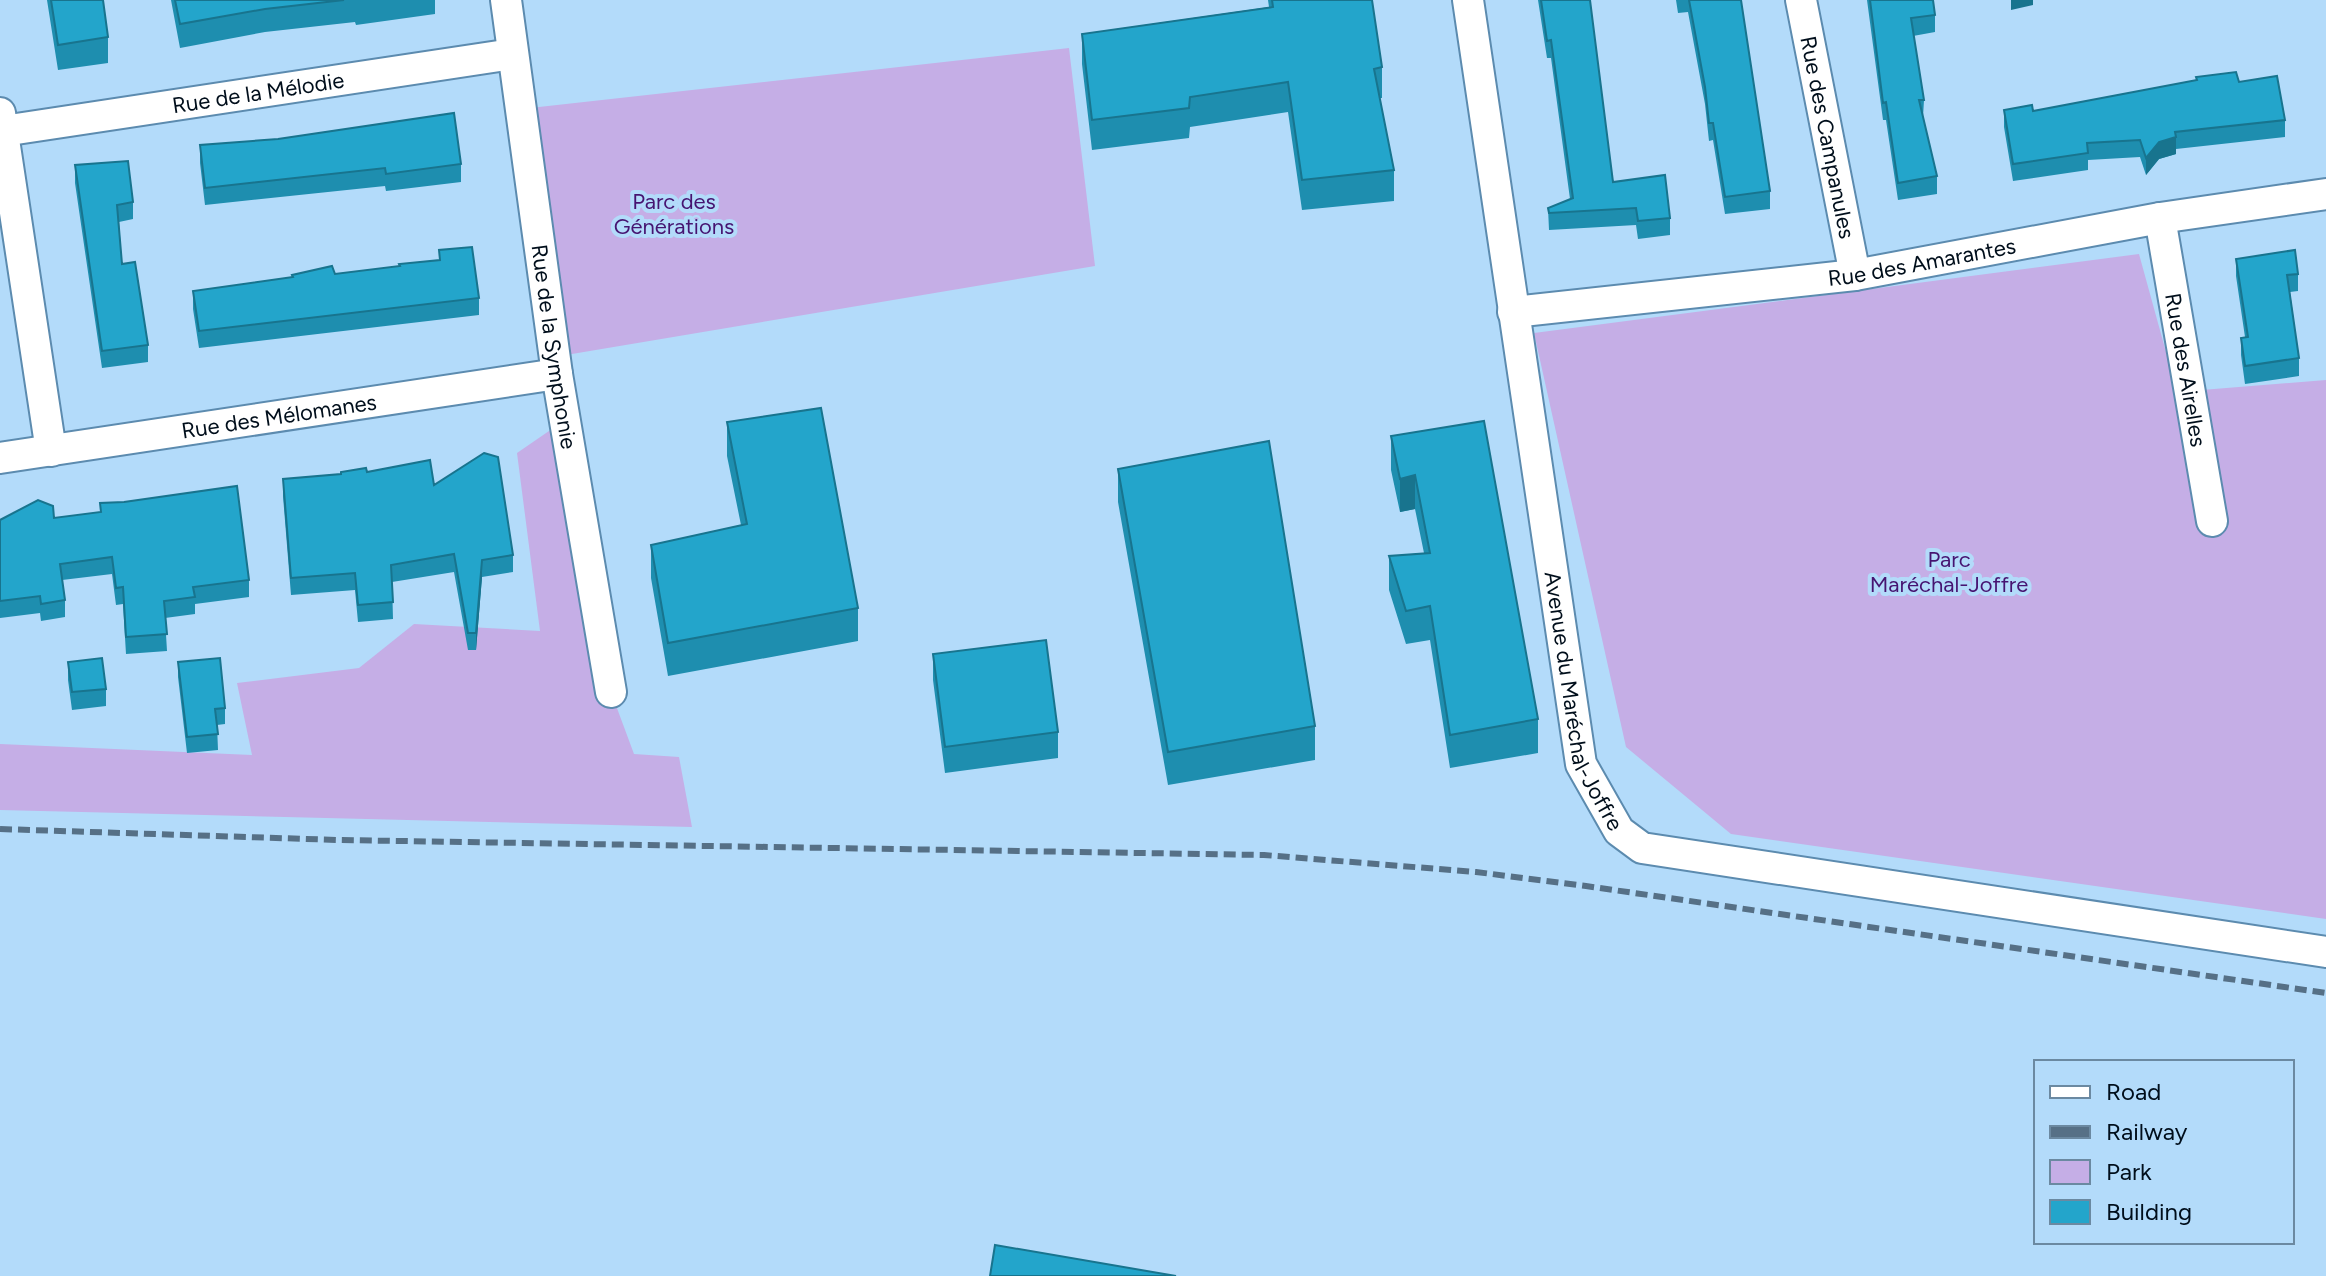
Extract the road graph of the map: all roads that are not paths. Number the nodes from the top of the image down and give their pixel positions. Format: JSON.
{"nodes":[{"id":1,"x":506,"y":0,"type":"edge"},
{"id":2,"x":1468,"y":0,"type":"edge"},
{"id":3,"x":1801,"y":0,"type":"edge"},
{"id":4,"x":512,"y":54,"type":"junction"},
{"id":5,"x":1,"y":122,"type":"edge"},
{"id":6,"x":2326,"y":194,"type":"edge"},
{"id":7,"x":2160,"y":218,"type":"junction"},
{"id":8,"x":1855,"y":275,"type":"junction"},
{"id":9,"x":1513,"y":312,"type":"junction"},
{"id":10,"x":557,"y":374,"type":"junction"},
{"id":11,"x":51,"y":451,"type":"junction"},
{"id":12,"x":0,"y":458,"type":"edge"},
{"id":13,"x":2212,"y":521,"type":"dead end"},
{"id":14,"x":611,"y":692,"type":"dead end"},
{"id":15,"x":2326,"y":952,"type":"edge"}],
"edges":[{"from":1,"to":4,"type":"street","name":"Rue de la Symphonie"},
{"from":2,"to":9,"type":"street","name":"Avenue du Maréchal-Joffre"},
{"from":3,"to":8,"type":"street","name":"Rue des Campanules"},
{"from":4,"to":5,"type":"street","name":"Rue de la Mélodie"},
{"from":4,"to":10,"type":"street","name":"Rue de la Symphonie"},
{"from":5,"to":11,"type":"street"},
{"from":6,"to":7,"type":"street","name":"Rue des Amarantes"},
{"from":7,"to":8,"type":"street","name":"Rue des Amarantes"},
{"from":7,"to":13,"type":"street","name":"Rue des Airelles"},
{"from":8,"to":9,"type":"street","name":"Rue des Amarantes"},
{"from":9,"to":15,"type":"street","name":"Avenue du Maréchal-Joffre"},
{"from":10,"to":11,"type":"street","name":"Rue des Mélomanes"},
{"from":10,"to":14,"type":"street","name":"Rue de la Symphonie"},
{"from":11,"to":12,"type":"street","name":"Rue des Mélomanes"}]}
